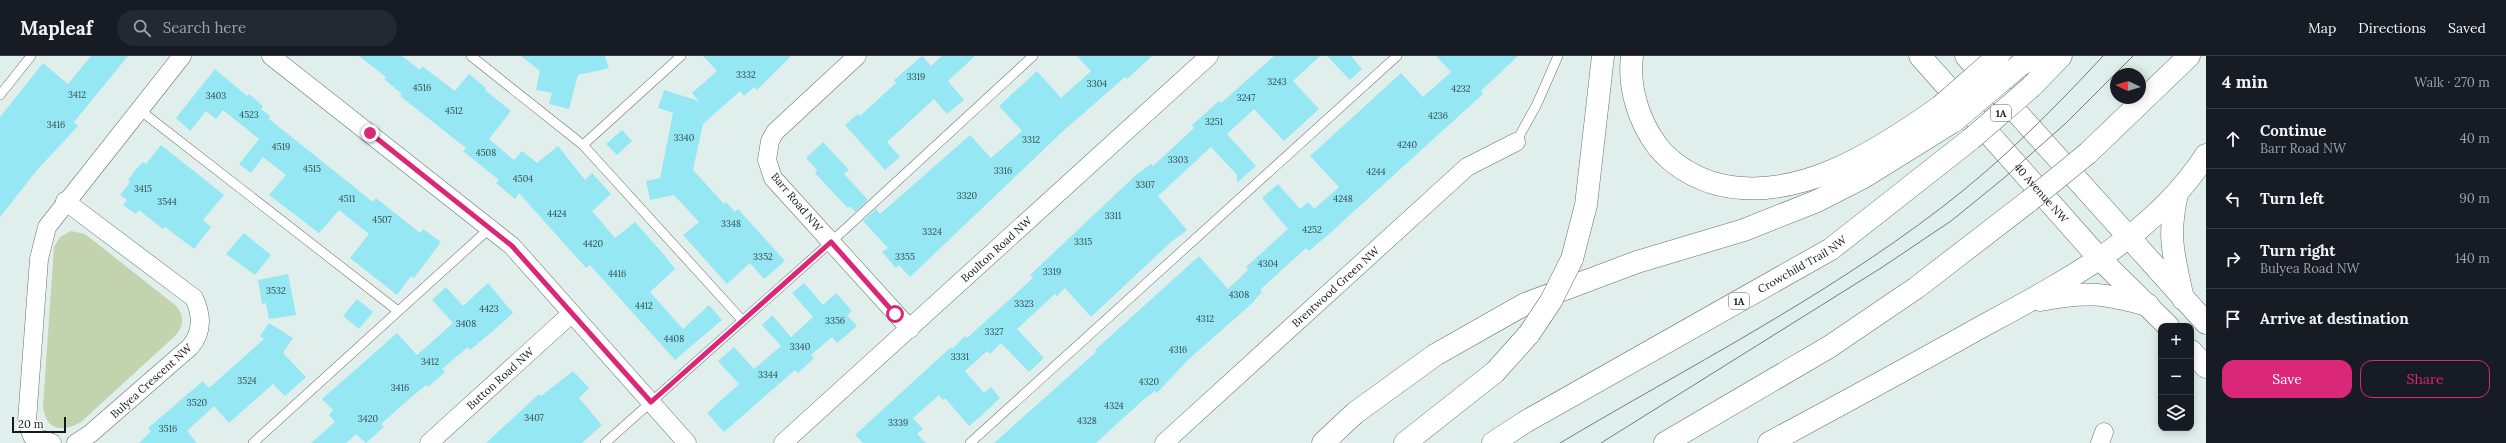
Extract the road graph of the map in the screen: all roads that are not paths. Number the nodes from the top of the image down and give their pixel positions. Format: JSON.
{"nodes":[{"id":1,"x":31,"y":56,"type":"edge"},
{"id":2,"x":182,"y":56,"type":"edge"},
{"id":3,"x":271,"y":56,"type":"edge"},
{"id":4,"x":471,"y":56,"type":"edge"},
{"id":5,"x":681,"y":56,"type":"edge"},
{"id":6,"x":857,"y":56,"type":"edge"},
{"id":7,"x":1033,"y":56,"type":"edge"},
{"id":8,"x":1209,"y":56,"type":"edge"},
{"id":9,"x":1397,"y":56,"type":"edge"},
{"id":10,"x":1558,"y":56,"type":"edge"},
{"id":11,"x":1603,"y":56,"type":"edge"},
{"id":12,"x":1632,"y":56,"type":"edge"},
{"id":13,"x":1920,"y":56,"type":"edge"},
{"id":14,"x":1966,"y":56,"type":"edge"},
{"id":15,"x":1998,"y":56,"type":"edge"},
{"id":16,"x":2061,"y":56,"type":"edge"},
{"id":17,"x":2188,"y":56,"type":"edge"},
{"id":18,"x":2028,"y":61,"type":"edge"},
{"id":19,"x":0,"y":95,"type":"edge"},
{"id":20,"x":140,"y":111,"type":"junction"},
{"id":21,"x":1947,"y":114,"type":"junction"},
{"id":22,"x":1516,"y":142,"type":"joint"},
{"id":23,"x":583,"y":145,"type":"junction"},
{"id":24,"x":2206,"y":155,"type":"edge"},
{"id":25,"x":2177,"y":194,"type":"junction"},
{"id":26,"x":65,"y":201,"type":"junction"},
{"id":27,"x":490,"y":228,"type":"junction"},
{"id":28,"x":2129,"y":236,"type":"junction"},
{"id":29,"x":831,"y":242,"type":"junction"},
{"id":30,"x":2099,"y":258,"type":"junction"},
{"id":31,"x":2183,"y":299,"type":"junction"},
{"id":32,"x":2027,"y":302,"type":"junction"},
{"id":33,"x":2148,"y":305,"type":"junction"},
{"id":34,"x":398,"y":311,"type":"junction"},
{"id":35,"x":571,"y":314,"type":"junction"},
{"id":36,"x":742,"y":320,"type":"junction"},
{"id":37,"x":2165,"y":323,"type":"edge"},
{"id":38,"x":2206,"y":323,"type":"edge"},
{"id":39,"x":910,"y":329,"type":"junction"},
{"id":40,"x":2194,"y":354,"type":"edge"},
{"id":41,"x":2206,"y":367,"type":"edge"},
{"id":42,"x":651,"y":402,"type":"junction"},
{"id":43,"x":52,"y":443,"type":"edge"},
{"id":44,"x":76,"y":443,"type":"edge"},
{"id":45,"x":253,"y":443,"type":"edge"},
{"id":46,"x":429,"y":443,"type":"edge"},
{"id":47,"x":605,"y":443,"type":"edge"},
{"id":48,"x":687,"y":443,"type":"edge"},
{"id":49,"x":782,"y":443,"type":"edge"},
{"id":50,"x":970,"y":443,"type":"edge"},
{"id":51,"x":1164,"y":443,"type":"edge"},
{"id":52,"x":1323,"y":443,"type":"edge"},
{"id":53,"x":1405,"y":443,"type":"edge"},
{"id":54,"x":1493,"y":443,"type":"edge"},
{"id":55,"x":1665,"y":443,"type":"edge"},
{"id":56,"x":1769,"y":443,"type":"edge"}],
"edges":[{"from":1,"to":19,"type":"lane"},
{"from":2,"to":20,"type":"street"},
{"from":3,"to":27,"type":"street"},
{"from":4,"to":23,"type":"lane"},
{"from":5,"to":23,"type":"lane"},
{"from":6,"to":29,"type":"street","name":"Barr Road NW"},
{"from":7,"to":29,"type":"lane"},
{"from":8,"to":39,"type":"street","name":"Boulton Road NW"},
{"from":9,"to":50,"type":"lane"},
{"from":10,"to":22,"type":"lane"},
{"from":11,"to":53,"type":"main road","bridge":true},
{"from":12,"to":21,"type":"main road"},
{"from":13,"to":30,"type":"main road","name":"40 Avenue NW"},
{"from":14,"to":28,"type":"main road"},
{"from":15,"to":21,"type":"main road","bridge":true},
{"from":16,"to":54,"type":"main road","name":"Crowchild Trail NW","number":"1A","bridge":true},
{"from":17,"to":55,"type":"main road","bridge":true},
{"from":18,"to":21,"type":"main road","bridge":true},
{"from":20,"to":26,"type":"street"},
{"from":20,"to":34,"type":"lane"},
{"from":21,"to":52,"type":"main road"},
{"from":22,"to":51,"type":"street","name":"Brentwood Green NW"},
{"from":23,"to":36,"type":"lane"},
{"from":24,"to":25,"type":"main road"},
{"from":25,"to":28,"type":"main road"},
{"from":25,"to":31,"type":"main road"},
{"from":26,"to":43,"type":"street"},
{"from":26,"to":44,"type":"street","name":"Bulyea Crescent NW"},
{"from":27,"to":34,"type":"lane"},
{"from":27,"to":35,"type":"street"},
{"from":28,"to":30,"type":"main road"},
{"from":28,"to":31,"type":"main road"},
{"from":29,"to":36,"type":"lane"},
{"from":29,"to":39,"type":"street","name":"Barr Road NW"},
{"from":30,"to":32,"type":"main road"},
{"from":30,"to":33,"type":"main road","name":"40 Avenue NW"},
{"from":31,"to":38,"type":"main road"},
{"from":32,"to":33,"type":"main road"},
{"from":32,"to":56,"type":"main road"},
{"from":33,"to":37,"type":"main road","name":"40 Avenue NW"},
{"from":34,"to":45,"type":"lane"},
{"from":35,"to":42,"type":"street"},
{"from":35,"to":46,"type":"street","name":"Button Road NW"},
{"from":36,"to":42,"type":"lane"},
{"from":39,"to":49,"type":"street","name":"Boulton Road NW"},
{"from":40,"to":41,"type":"main road"},
{"from":42,"to":47,"type":"lane"},
{"from":42,"to":48,"type":"street"}]}
